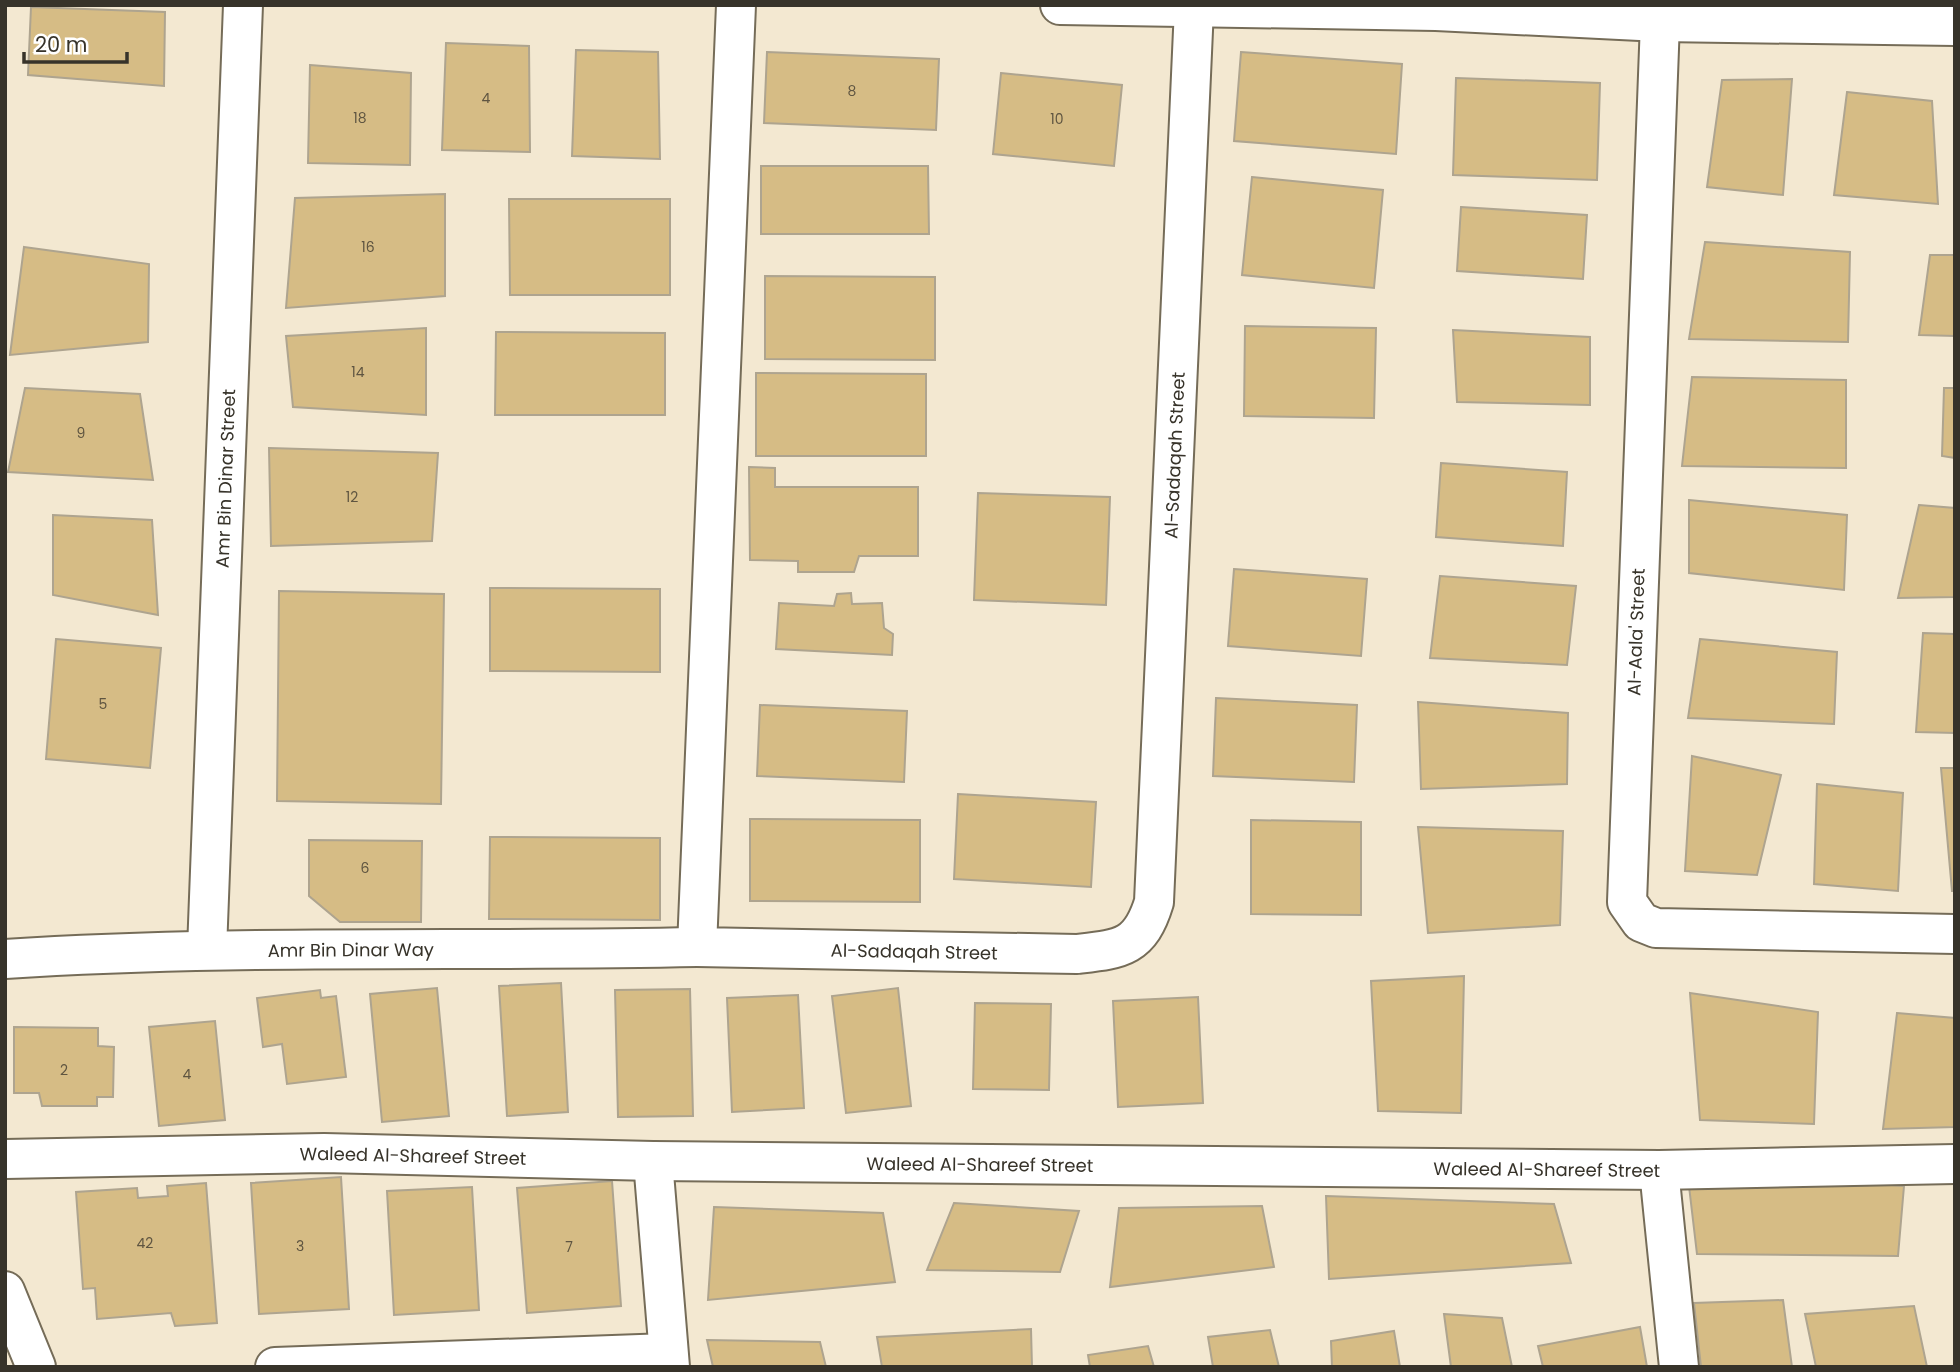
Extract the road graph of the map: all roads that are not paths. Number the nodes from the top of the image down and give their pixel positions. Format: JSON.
{"nodes":[{"id":1,"x":243,"y":5,"type":"edge"},
{"id":2,"x":736,"y":5,"type":"edge"},
{"id":3,"x":1060,"y":5,"type":"edge"},
{"id":4,"x":1194,"y":8,"type":"junction"},
{"id":5,"x":1435,"y":8,"type":"edge"},
{"id":6,"x":1660,"y":22,"type":"junction"},
{"id":7,"x":1955,"y":26,"type":"edge"},
{"id":8,"x":1955,"y":934,"type":"edge"},
{"id":9,"x":697,"y":947,"type":"junction"},
{"id":10,"x":207,"y":950,"type":"junction"},
{"id":11,"x":5,"y":959,"type":"edge"},
{"id":12,"x":5,"y":1159,"type":"edge"},
{"id":13,"x":653,"y":1161,"type":"junction"},
{"id":14,"x":1955,"y":1164,"type":"edge"},
{"id":15,"x":1659,"y":1170,"type":"junction"},
{"id":16,"x":5,"y":1291,"type":"edge"},
{"id":17,"x":669,"y":1360,"type":"edge"},
{"id":18,"x":36,"y":1367,"type":"edge"},
{"id":19,"x":275,"y":1367,"type":"edge"},
{"id":20,"x":1679,"y":1367,"type":"edge"}],
"edges":[{"from":1,"to":10,"type":"street","name":"Amr Bin Dinar Street"},
{"from":2,"to":9,"type":"street"},
{"from":3,"to":4,"type":"street"},
{"from":4,"to":5,"type":"street"},
{"from":4,"to":9,"type":"street","name":"Al-Sadaqah Street"},
{"from":5,"to":6,"type":"street"},
{"from":6,"to":7,"type":"street"},
{"from":6,"to":8,"type":"street","name":"Al-Aala' Street"},
{"from":9,"to":10,"type":"street","name":"Amr Bin Dinar Way"},
{"from":10,"to":11,"type":"street","name":"Amr Bin Dinar Way"},
{"from":12,"to":13,"type":"street","name":"Waleed Al-Shareef Street"},
{"from":13,"to":15,"type":"street","name":"Waleed Al-Shareef Street"},
{"from":13,"to":17,"type":"street"},
{"from":14,"to":15,"type":"street","name":"Waleed Al-Shareef Street"},
{"from":15,"to":20,"type":"street"},
{"from":16,"to":18,"type":"street"},
{"from":17,"to":19,"type":"street"}]}
